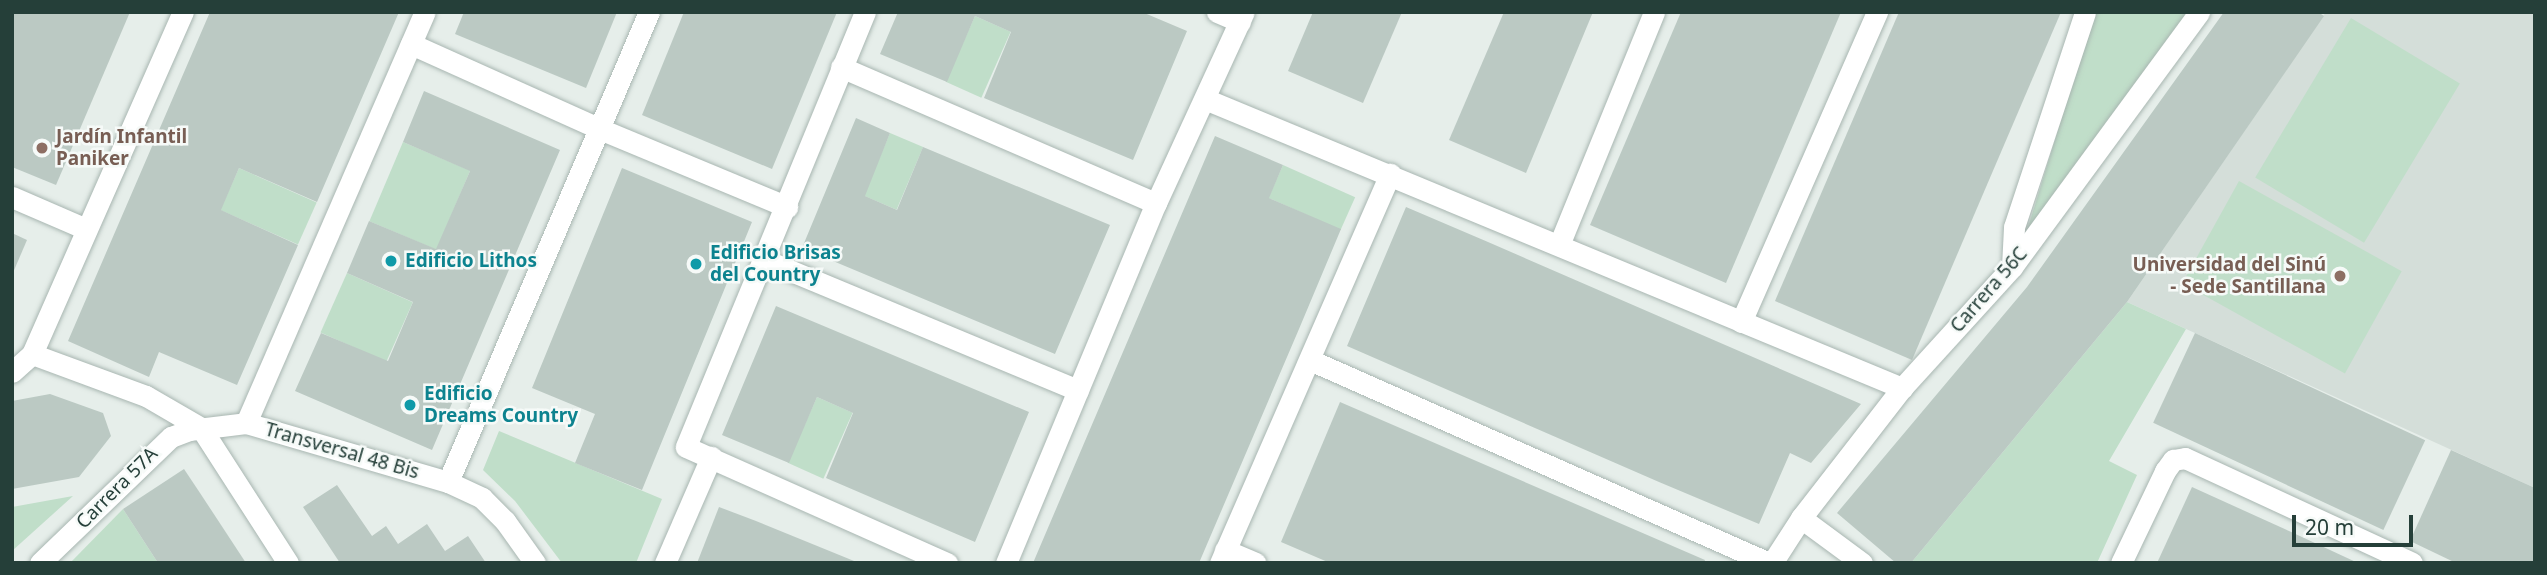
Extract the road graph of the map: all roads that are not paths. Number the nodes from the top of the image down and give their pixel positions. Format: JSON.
{"nodes":[{"id":1,"x":183,"y":12,"type":"edge"},
{"id":2,"x":425,"y":12,"type":"edge"},
{"id":3,"x":649,"y":12,"type":"edge"},
{"id":4,"x":865,"y":12,"type":"edge"},
{"id":5,"x":1217,"y":12,"type":"edge"},
{"id":6,"x":1654,"y":12,"type":"edge"},
{"id":7,"x":1877,"y":12,"type":"edge"},
{"id":8,"x":2085,"y":12,"type":"edge"},
{"id":9,"x":2199,"y":12,"type":"edge"},
{"id":10,"x":1242,"y":17,"type":"edge"},
{"id":11,"x":411,"y":44,"type":"junction"},
{"id":12,"x":841,"y":67,"type":"junction"},
{"id":13,"x":1205,"y":99,"type":"junction"},
{"id":14,"x":600,"y":129,"type":"junction"},
{"id":15,"x":1390,"y":174,"type":"junction"},
{"id":16,"x":12,"y":197,"type":"edge"},
{"id":17,"x":1156,"y":203,"type":"junction"},
{"id":18,"x":787,"y":207,"type":"junction"},
{"id":19,"x":86,"y":229,"type":"junction"},
{"id":20,"x":1559,"y":245,"type":"junction"},
{"id":21,"x":765,"y":260,"type":"junction"},
{"id":22,"x":2012,"y":267,"type":"junction"},
{"id":23,"x":1741,"y":322,"type":"junction"},
{"id":24,"x":32,"y":354,"type":"junction"},
{"id":25,"x":1310,"y":360,"type":"junction"},
{"id":26,"x":12,"y":372,"type":"edge"},
{"id":27,"x":1902,"y":388,"type":"junction"},
{"id":28,"x":1078,"y":390,"type":"junction"},
{"id":29,"x":246,"y":423,"type":"junction"},
{"id":30,"x":201,"y":428,"type":"junction"},
{"id":31,"x":711,"y":457,"type":"junction"},
{"id":32,"x":448,"y":482,"type":"junction"},
{"id":33,"x":1801,"y":518,"type":"junction"},
{"id":34,"x":1222,"y":556,"type":"edge"},
{"id":35,"x":40,"y":563,"type":"edge"},
{"id":36,"x":288,"y":563,"type":"edge"},
{"id":37,"x":535,"y":563,"type":"edge"},
{"id":38,"x":665,"y":563,"type":"edge"},
{"id":39,"x":947,"y":563,"type":"edge"},
{"id":40,"x":1006,"y":563,"type":"edge"},
{"id":41,"x":1255,"y":563,"type":"edge"},
{"id":42,"x":1771,"y":563,"type":"edge"},
{"id":43,"x":1862,"y":563,"type":"edge"},
{"id":44,"x":2121,"y":563,"type":"edge"},
{"id":45,"x":2412,"y":563,"type":"edge"}],
"edges":[{"from":1,"to":19,"type":"street"},
{"from":2,"to":11,"type":"street"},
{"from":3,"to":14,"type":"street"},
{"from":4,"to":12,"type":"street"},
{"from":5,"to":10,"type":"street"},
{"from":6,"to":20,"type":"street"},
{"from":7,"to":23,"type":"street"},
{"from":8,"to":22,"type":"street"},
{"from":9,"to":22,"type":"street","name":"Carrera 56C"},
{"from":10,"to":13,"type":"street"},
{"from":11,"to":14,"type":"street"},
{"from":11,"to":29,"type":"street"},
{"from":12,"to":17,"type":"street"},
{"from":12,"to":18,"type":"street"},
{"from":13,"to":15,"type":"street"},
{"from":13,"to":17,"type":"street"},
{"from":14,"to":18,"type":"street"},
{"from":14,"to":32,"type":"street"},
{"from":15,"to":20,"type":"street"},
{"from":15,"to":25,"type":"street"},
{"from":16,"to":19,"type":"street"},
{"from":17,"to":28,"type":"street"},
{"from":18,"to":21,"type":"street"},
{"from":19,"to":24,"type":"street"},
{"from":20,"to":23,"type":"street"},
{"from":21,"to":28,"type":"street"},
{"from":21,"to":31,"type":"street"},
{"from":22,"to":27,"type":"street","name":"Carrera 56C"},
{"from":23,"to":27,"type":"street"},
{"from":24,"to":26,"type":"street"},
{"from":24,"to":30,"type":"street"},
{"from":25,"to":34,"type":"street"},
{"from":25,"to":42,"type":"street"},
{"from":27,"to":33,"type":"street","name":"Carrera 56C"},
{"from":28,"to":40,"type":"street"},
{"from":29,"to":30,"type":"street","name":"Transversal 48 Bis"},
{"from":29,"to":32,"type":"street","name":"Transversal 48 Bis"},
{"from":30,"to":35,"type":"street","name":"Carrera 57A"},
{"from":30,"to":36,"type":"street"},
{"from":31,"to":38,"type":"street"},
{"from":31,"to":39,"type":"street"},
{"from":32,"to":37,"type":"street","name":"Transversal 48 Bis"},
{"from":33,"to":42,"type":"street","name":"Carrera 56C"},
{"from":33,"to":43,"type":"street"},
{"from":34,"to":41,"type":"street"},
{"from":44,"to":45,"type":"street"}]}
